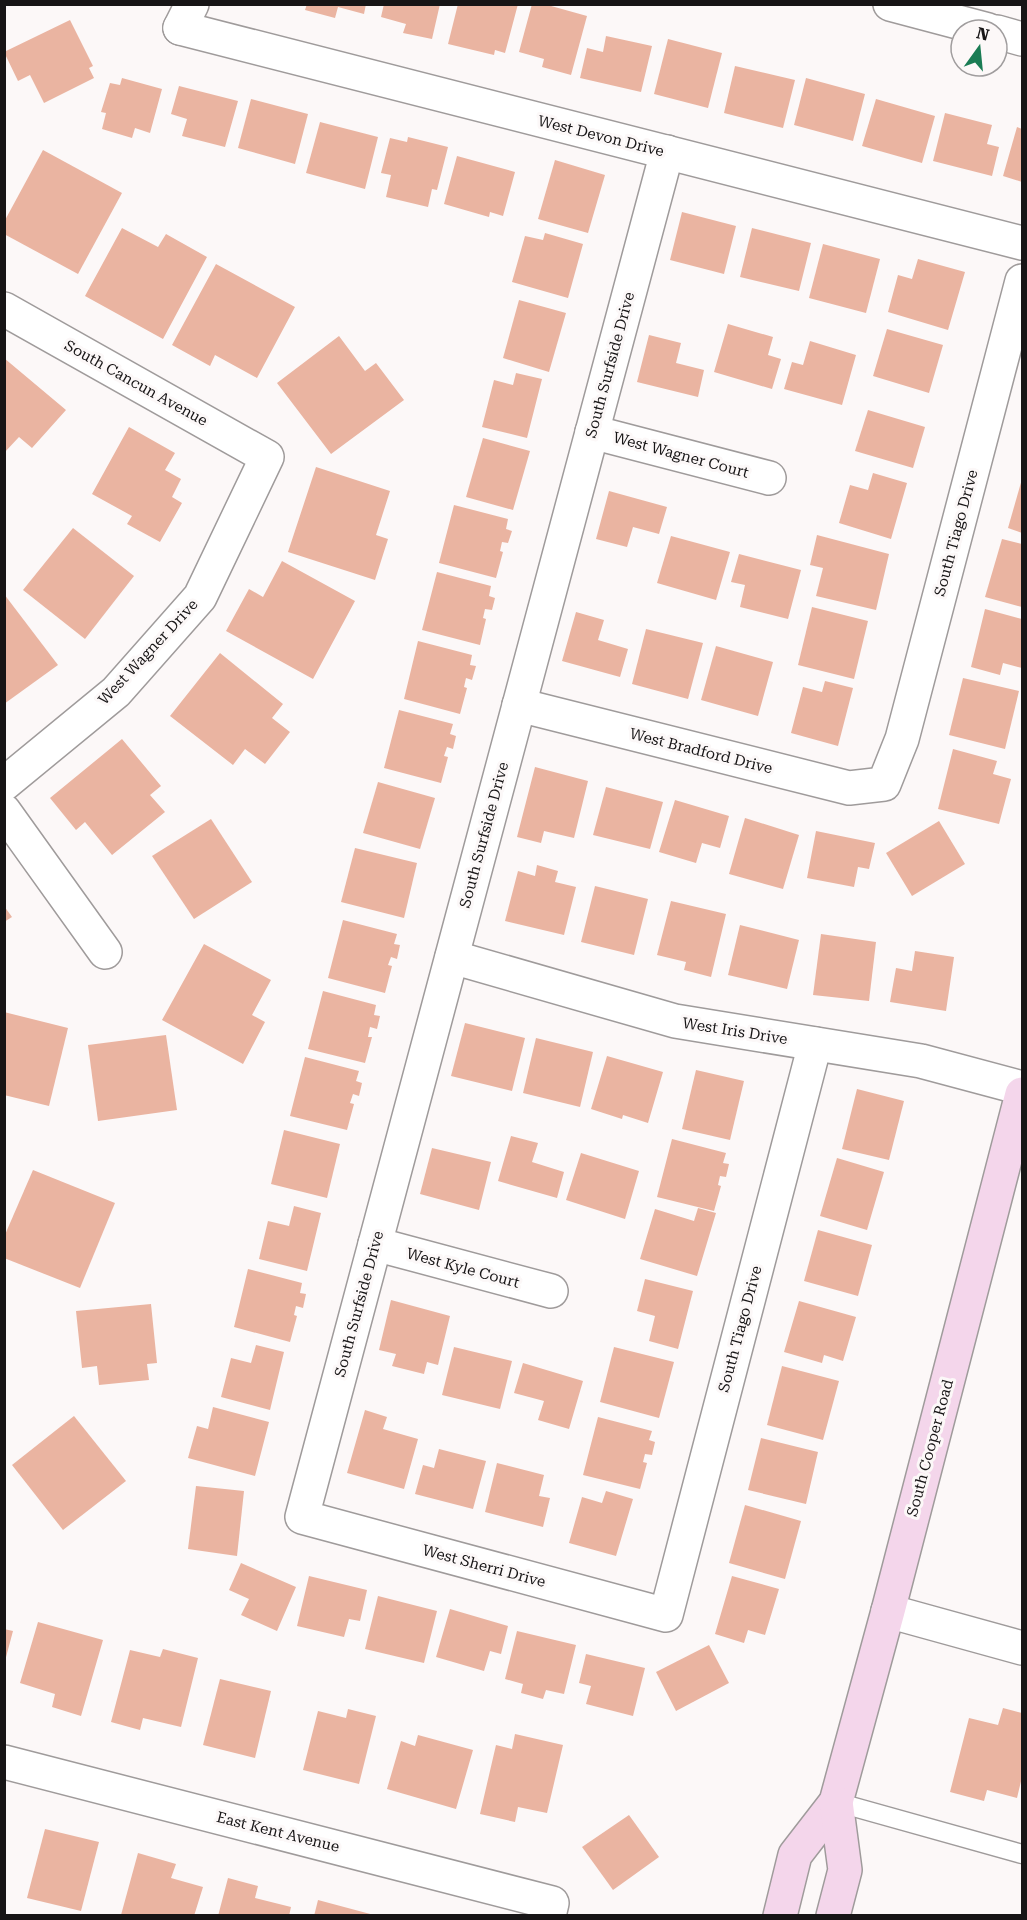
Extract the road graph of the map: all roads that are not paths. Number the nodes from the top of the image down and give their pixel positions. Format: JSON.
{"nodes":[{"id":1,"x":891,"y":4,"type":"edge"},
{"id":2,"x":185,"y":12,"type":"edge"},
{"id":3,"x":949,"y":20,"type":"edge"},
{"id":4,"x":667,"y":152,"type":"junction"},
{"id":5,"x":1023,"y":243,"type":"edge"},
{"id":6,"x":1023,"y":281,"type":"edge"},
{"id":7,"x":4,"y":309,"type":"edge"},
{"id":8,"x":592,"y":432,"type":"junction"},
{"id":9,"x":267,"y":457,"type":"joint"},
{"id":10,"x":769,"y":478,"type":"dead end"},
{"id":11,"x":519,"y":705,"type":"junction"},
{"id":12,"x":4,"y":784,"type":"edge"},
{"id":13,"x":884,"y":784,"type":"joint"},
{"id":14,"x":4,"y":811,"type":"edge"},
{"id":15,"x":105,"y":952,"type":"dead end"},
{"id":16,"x":452,"y":957,"type":"junction"},
{"id":17,"x":815,"y":1044,"type":"junction"},
{"id":18,"x":1023,"y":1088,"type":"edge"},
{"id":19,"x":1023,"y":1094,"type":"edge"},
{"id":20,"x":375,"y":1244,"type":"junction"},
{"id":21,"x":551,"y":1291,"type":"dead end"},
{"id":22,"x":302,"y":1517,"type":"joint"},
{"id":23,"x":888,"y":1611,"type":"junction"},
{"id":24,"x":666,"y":1615,"type":"joint"},
{"id":25,"x":1023,"y":1648,"type":"edge"},
{"id":26,"x":4,"y":1762,"type":"edge"},
{"id":27,"x":836,"y":1802,"type":"junction"},
{"id":28,"x":1023,"y":1854,"type":"edge"},
{"id":29,"x":550,"y":1909,"type":"edge"},
{"id":30,"x":780,"y":1916,"type":"edge"},
{"id":31,"x":833,"y":1916,"type":"edge"}],
"edges":[{"from":1,"to":3,"type":"street"},
{"from":2,"to":4,"type":"street","name":"West Devon Drive"},
{"from":4,"to":5,"type":"street","name":"West Devon Drive"},
{"from":4,"to":8,"type":"street","name":"South Surfside Drive"},
{"from":6,"to":13,"type":"street","name":"South Tiago Drive"},
{"from":7,"to":9,"type":"street","name":"South Cancun Avenue"},
{"from":8,"to":10,"type":"street","name":"West Wagner Court"},
{"from":8,"to":11,"type":"street","name":"South Surfside Drive"},
{"from":9,"to":12,"type":"street","name":"West Wagner Drive"},
{"from":11,"to":13,"type":"street","name":"West Bradford Drive"},
{"from":11,"to":16,"type":"street","name":"South Surfside Drive"},
{"from":14,"to":15,"type":"street"},
{"from":16,"to":17,"type":"street","name":"West Iris Drive"},
{"from":16,"to":20,"type":"street","name":"South Surfside Drive"},
{"from":17,"to":18,"type":"street","name":"West Iris Drive"},
{"from":17,"to":24,"type":"street","name":"South Tiago Drive"},
{"from":19,"to":23,"type":"main road","name":"South Cooper Road"},
{"from":20,"to":21,"type":"street","name":"West Kyle Court"},
{"from":20,"to":22,"type":"street","name":"South Surfside Drive"},
{"from":22,"to":24,"type":"street","name":"West Sherri Drive"},
{"from":23,"to":25,"type":"street"},
{"from":23,"to":27,"type":"main road","name":"South Cooper Road"},
{"from":26,"to":29,"type":"street","name":"East Kent Avenue"},
{"from":27,"to":28,"type":"lane"},
{"from":27,"to":30,"type":"main road","name":"South Cooper Road"},
{"from":27,"to":31,"type":"main road","name":"South Cooper Road"}]}
